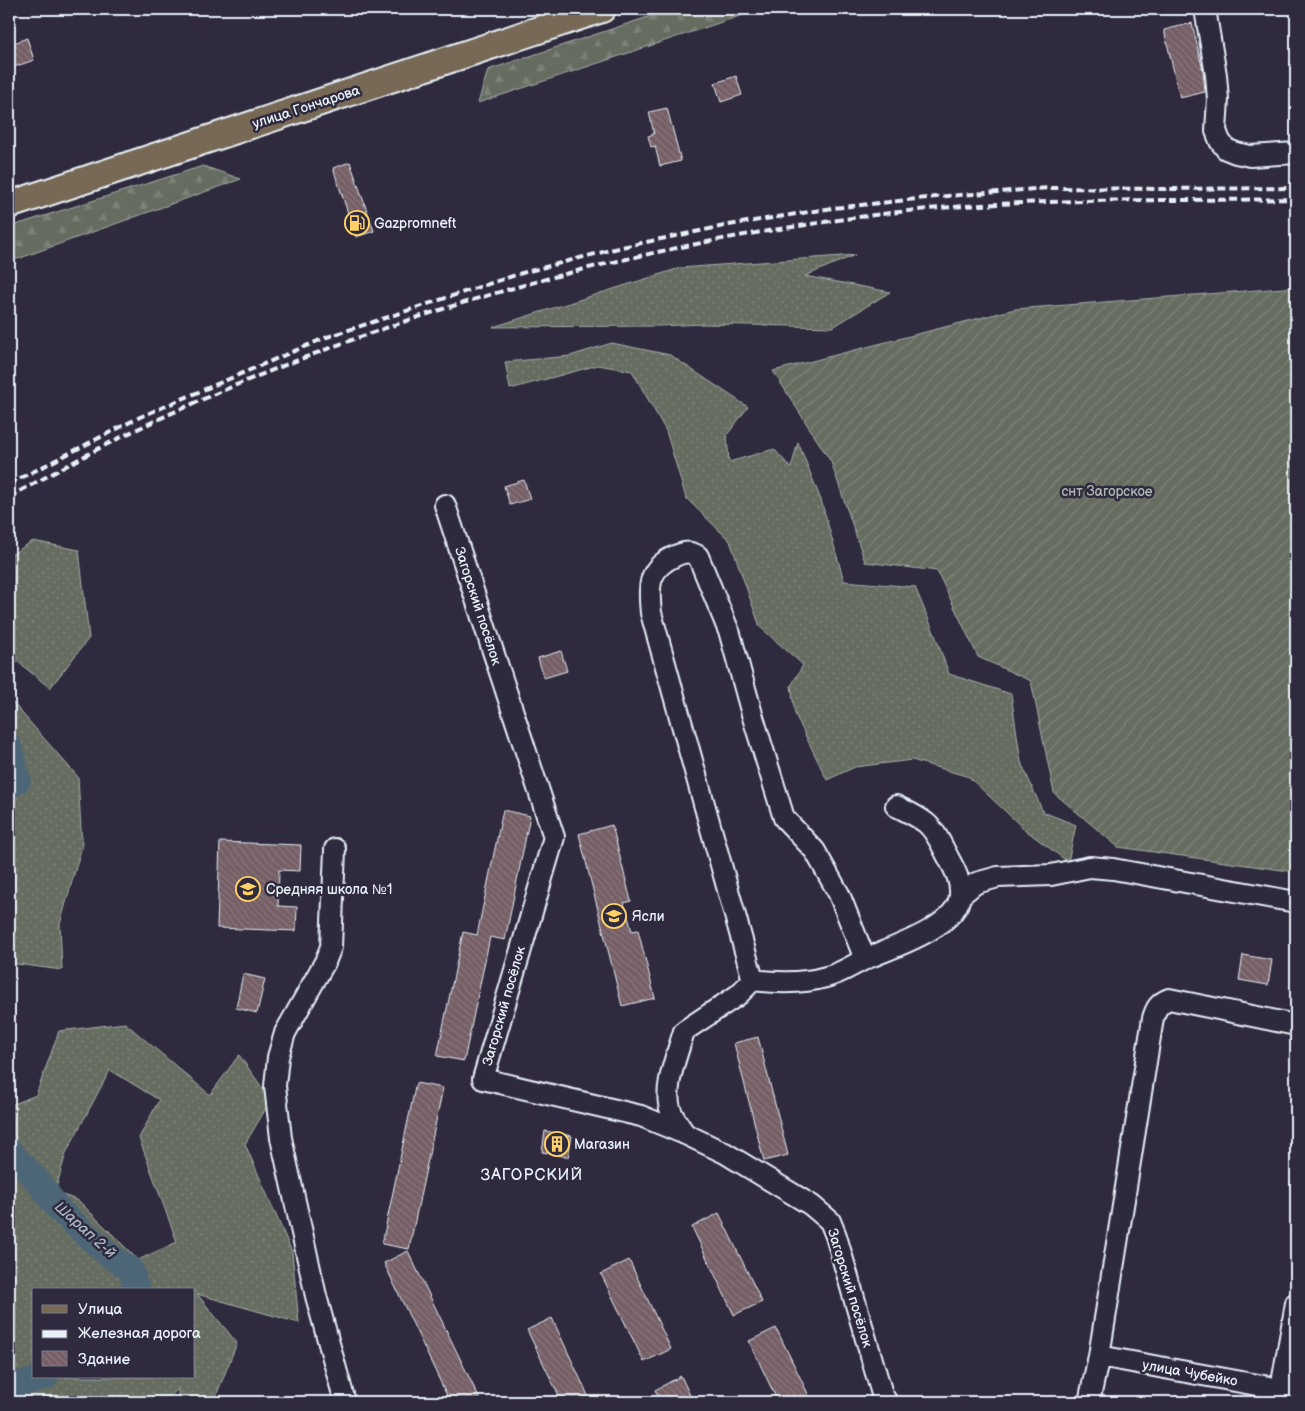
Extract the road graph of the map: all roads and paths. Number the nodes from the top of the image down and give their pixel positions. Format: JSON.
{"nodes":[{"id":1,"x":602,"y":9,"type":"edge"},
{"id":2,"x":1206,"y":9,"type":"edge"},
{"id":3,"x":1296,"y":153,"type":"edge"},
{"id":4,"x":9,"y":205,"type":"edge"},
{"id":5,"x":445,"y":505,"type":"dead end"},
{"id":6,"x":896,"y":806,"type":"dead end"},
{"id":7,"x":335,"y":849,"type":"dead end"},
{"id":8,"x":960,"y":895,"type":"junction"},
{"id":9,"x":1296,"y":902,"type":"edge"},
{"id":10,"x":865,"y":959,"type":"junction"},
{"id":11,"x":753,"y":980,"type":"junction"},
{"id":12,"x":1296,"y":1025,"type":"edge"},
{"id":13,"x":684,"y":1134,"type":"junction"},
{"id":14,"x":1296,"y":1303,"type":"edge"},
{"id":15,"x":1099,"y":1356,"type":"junction"},
{"id":16,"x":1289,"y":1390,"type":"edge"},
{"id":17,"x":345,"y":1402,"type":"edge"},
{"id":18,"x":887,"y":1402,"type":"edge"},
{"id":19,"x":1089,"y":1402,"type":"edge"}],
"edges":[{"from":1,"to":4,"type":"main road","name":"улица Гончарова"},
{"from":2,"to":3,"type":"street"},
{"from":5,"to":13,"type":"street","name":"Загорский посёлок"},
{"from":6,"to":8,"type":"street"},
{"from":7,"to":17,"type":"street"},
{"from":8,"to":9,"type":"street"},
{"from":8,"to":10,"type":"street"},
{"from":10,"to":11,"type":"street"},
{"from":10,"to":11,"type":"street"},
{"from":11,"to":13,"type":"street"},
{"from":12,"to":15,"type":"street"},
{"from":13,"to":18,"type":"street","name":"Загорский посёлок"},
{"from":14,"to":16,"type":"street","name":"улица Чубейко"},
{"from":15,"to":16,"type":"street","name":"улица Чубейко"},
{"from":15,"to":19,"type":"street"}]}
